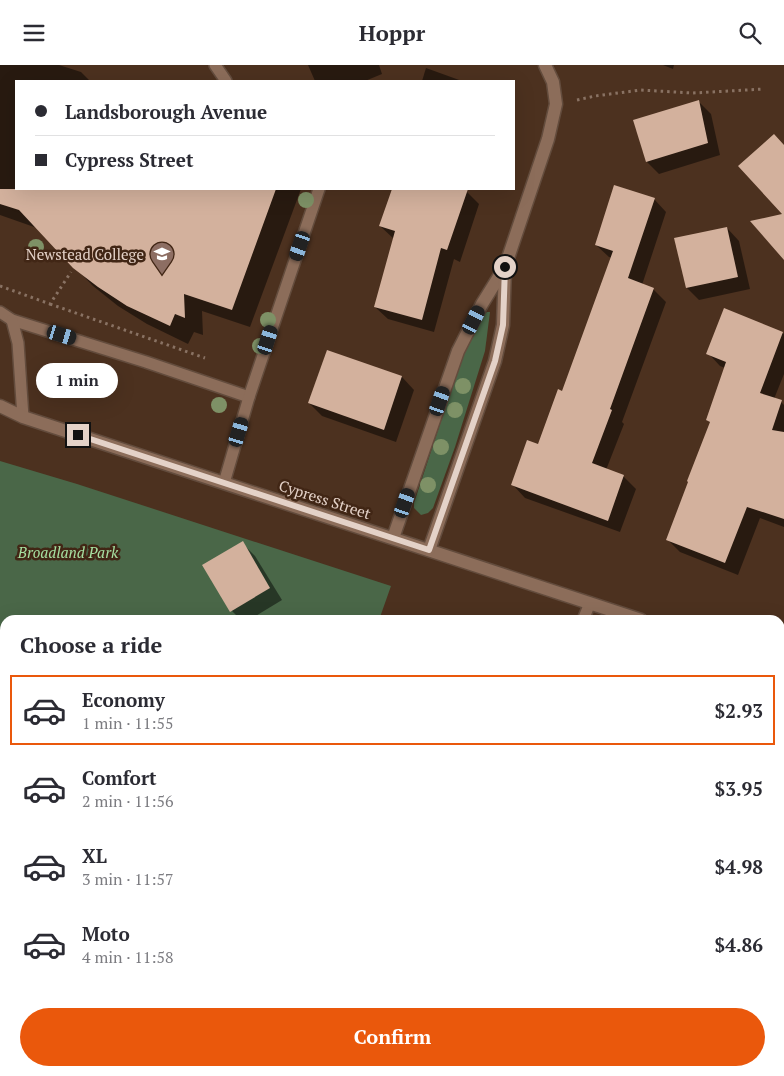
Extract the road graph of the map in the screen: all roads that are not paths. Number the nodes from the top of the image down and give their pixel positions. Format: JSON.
{"nodes":[{"id":1,"x":215,"y":65,"type":"edge"},
{"id":2,"x":545,"y":65,"type":"edge"},
{"id":3,"x":225,"y":80,"type":"edge"},
{"id":4,"x":319,"y":190,"type":"edge"},
{"id":5,"x":505,"y":267,"type":"junction"},
{"id":6,"x":0,"y":312,"type":"edge"},
{"id":7,"x":12,"y":319,"type":"junction"},
{"id":8,"x":249,"y":397,"type":"junction"},
{"id":9,"x":0,"y":406,"type":"edge"},
{"id":10,"x":23,"y":417,"type":"junction"},
{"id":11,"x":224,"y":483,"type":"junction"},
{"id":12,"x":393,"y":538,"type":"junction"},
{"id":13,"x":429,"y":550,"type":"junction"},
{"id":14,"x":590,"y":603,"type":"junction"},
{"id":15,"x":585,"y":615,"type":"edge"},
{"id":16,"x":626,"y":615,"type":"edge"}],
"edges":[{"from":1,"to":3,"type":"lane"},
{"from":2,"to":5,"type":"street"},
{"from":4,"to":8,"type":"lane"},
{"from":5,"to":12,"type":"street"},
{"from":5,"to":13,"type":"street"},
{"from":6,"to":7,"type":"lane"},
{"from":7,"to":8,"type":"lane"},
{"from":7,"to":10,"type":"lane"},
{"from":8,"to":11,"type":"lane"},
{"from":9,"to":10,"type":"street","name":"Cypress Street"},
{"from":10,"to":11,"type":"street","name":"Cypress Street"},
{"from":11,"to":12,"type":"street","name":"Cypress Street"},
{"from":12,"to":13,"type":"street","name":"Cypress Street"},
{"from":13,"to":14,"type":"street","name":"Cypress Street"},
{"from":14,"to":15,"type":"lane"},
{"from":14,"to":16,"type":"street","name":"Cypress Street"}]}
